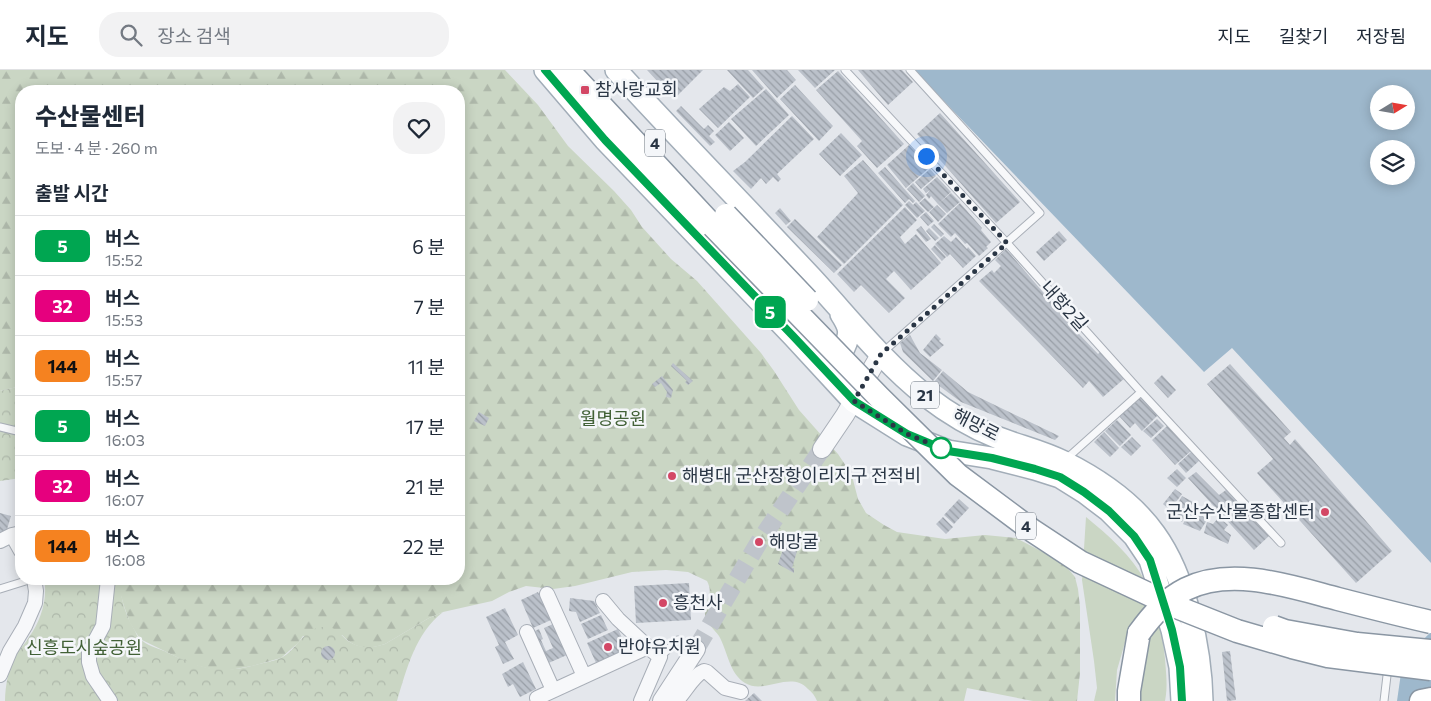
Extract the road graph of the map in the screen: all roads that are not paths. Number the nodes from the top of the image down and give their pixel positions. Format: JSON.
{"nodes":[{"id":1,"x":545,"y":70,"type":"edge"},
{"id":2,"x":568,"y":70,"type":"edge"},
{"id":3,"x":587,"y":70,"type":"edge"},
{"id":4,"x":616,"y":70,"type":"edge"},
{"id":5,"x":845,"y":70,"type":"edge"},
{"id":6,"x":910,"y":70,"type":"edge"},
{"id":7,"x":719,"y":221,"type":"junction"},
{"id":8,"x":1007,"y":243,"type":"junction"},
{"id":9,"x":835,"y":304,"type":"junction"},
{"id":10,"x":793,"y":336,"type":"junction"},
{"id":11,"x":881,"y":354,"type":"junction"},
{"id":12,"x":1141,"y":392,"type":"junction"},
{"id":13,"x":854,"y":401,"type":"junction"},
{"id":14,"x":0,"y":427,"type":"edge"},
{"id":15,"x":15,"y":431,"type":"edge"},
{"id":16,"x":822,"y":449,"type":"tunnel mouth"},
{"id":17,"x":1063,"y":462,"type":"junction"},
{"id":18,"x":1281,"y":543,"type":"dead end"},
{"id":19,"x":15,"y":584,"type":"edge"},
{"id":20,"x":34,"y":585,"type":"edge"},
{"id":21,"x":107,"y":585,"type":"edge"},
{"id":22,"x":0,"y":589,"type":"edge"},
{"id":23,"x":547,"y":594,"type":"dead end"},
{"id":24,"x":603,"y":601,"type":"dead end"},
{"id":25,"x":1431,"y":622,"type":"edge"},
{"id":26,"x":527,"y":632,"type":"dead end"},
{"id":27,"x":678,"y":640,"type":"dead end"},
{"id":28,"x":648,"y":646,"type":"junction"},
{"id":29,"x":696,"y":650,"type":"tunnel mouth"},
{"id":30,"x":1431,"y":650,"type":"edge"},
{"id":31,"x":660,"y":657,"type":"junction"},
{"id":32,"x":1389,"y":659,"type":"dead end"},
{"id":33,"x":1431,"y":669,"type":"edge"},
{"id":34,"x":0,"y":675,"type":"edge"},
{"id":35,"x":584,"y":676,"type":"junction"},
{"id":36,"x":553,"y":690,"type":"junction"},
{"id":37,"x":741,"y":692,"type":"dead end"},
{"id":38,"x":1431,"y":699,"type":"edge"},
{"id":39,"x":535,"y":700,"type":"edge"},
{"id":40,"x":110,"y":701,"type":"edge"},
{"id":41,"x":641,"y":701,"type":"edge"},
{"id":42,"x":662,"y":701,"type":"edge"},
{"id":43,"x":676,"y":701,"type":"edge"},
{"id":44,"x":1129,"y":701,"type":"edge"},
{"id":45,"x":1182,"y":701,"type":"edge"},
{"id":46,"x":1202,"y":701,"type":"edge"},
{"id":47,"x":1384,"y":701,"type":"edge"},
{"id":48,"x":1421,"y":701,"type":"edge"}],
"edges":[{"from":1,"to":10,"type":"main road","name":"해망로","number":"21"},
{"from":2,"to":7,"type":"highway","number":"4"},
{"from":3,"to":7,"type":"highway","number":"4"},
{"from":4,"to":9,"type":"main road","name":"해망로","number":"21"},
{"from":5,"to":8,"type":"lane","name":"내항2길"},
{"from":6,"to":8,"type":"lane"},
{"from":7,"to":30,"type":"highway","number":"4","bridge":true},
{"from":7,"to":33,"type":"highway","number":"4","bridge":true},
{"from":8,"to":11,"type":"lane"},
{"from":8,"to":12,"type":"lane","name":"내항2길"},
{"from":9,"to":10,"type":"main road"},
{"from":9,"to":11,"type":"main road","name":"해망로","number":"21"},
{"from":10,"to":13,"type":"main road","name":"해망로","number":"21"},
{"from":11,"to":13,"type":"street"},
{"from":11,"to":17,"type":"main road","name":"해망로","number":"21"},
{"from":12,"to":17,"type":"lane"},
{"from":12,"to":18,"type":"lane","name":"내항2길"},
{"from":13,"to":16,"type":"street"},
{"from":13,"to":45,"type":"main road","name":"해망로","number":"21"},
{"from":14,"to":15,"type":"lane"},
{"from":17,"to":46,"type":"main road","name":"해망로","number":"21"},
{"from":19,"to":22,"type":"lane"},
{"from":20,"to":34,"type":"street"},
{"from":21,"to":40,"type":"street"},
{"from":23,"to":35,"type":"street"},
{"from":24,"to":28,"type":"street"},
{"from":25,"to":44,"type":"highway","bridge":true},
{"from":26,"to":36,"type":"street"},
{"from":27,"to":31,"type":"lane"},
{"from":28,"to":31,"type":"street"},
{"from":28,"to":35,"type":"street"},
{"from":29,"to":42,"type":"street"},
{"from":31,"to":41,"type":"street"},
{"from":32,"to":47,"type":"lane"},
{"from":35,"to":36,"type":"street"},
{"from":36,"to":39,"type":"street"},
{"from":37,"to":43,"type":"street"},
{"from":38,"to":48,"type":"highway"}]}
